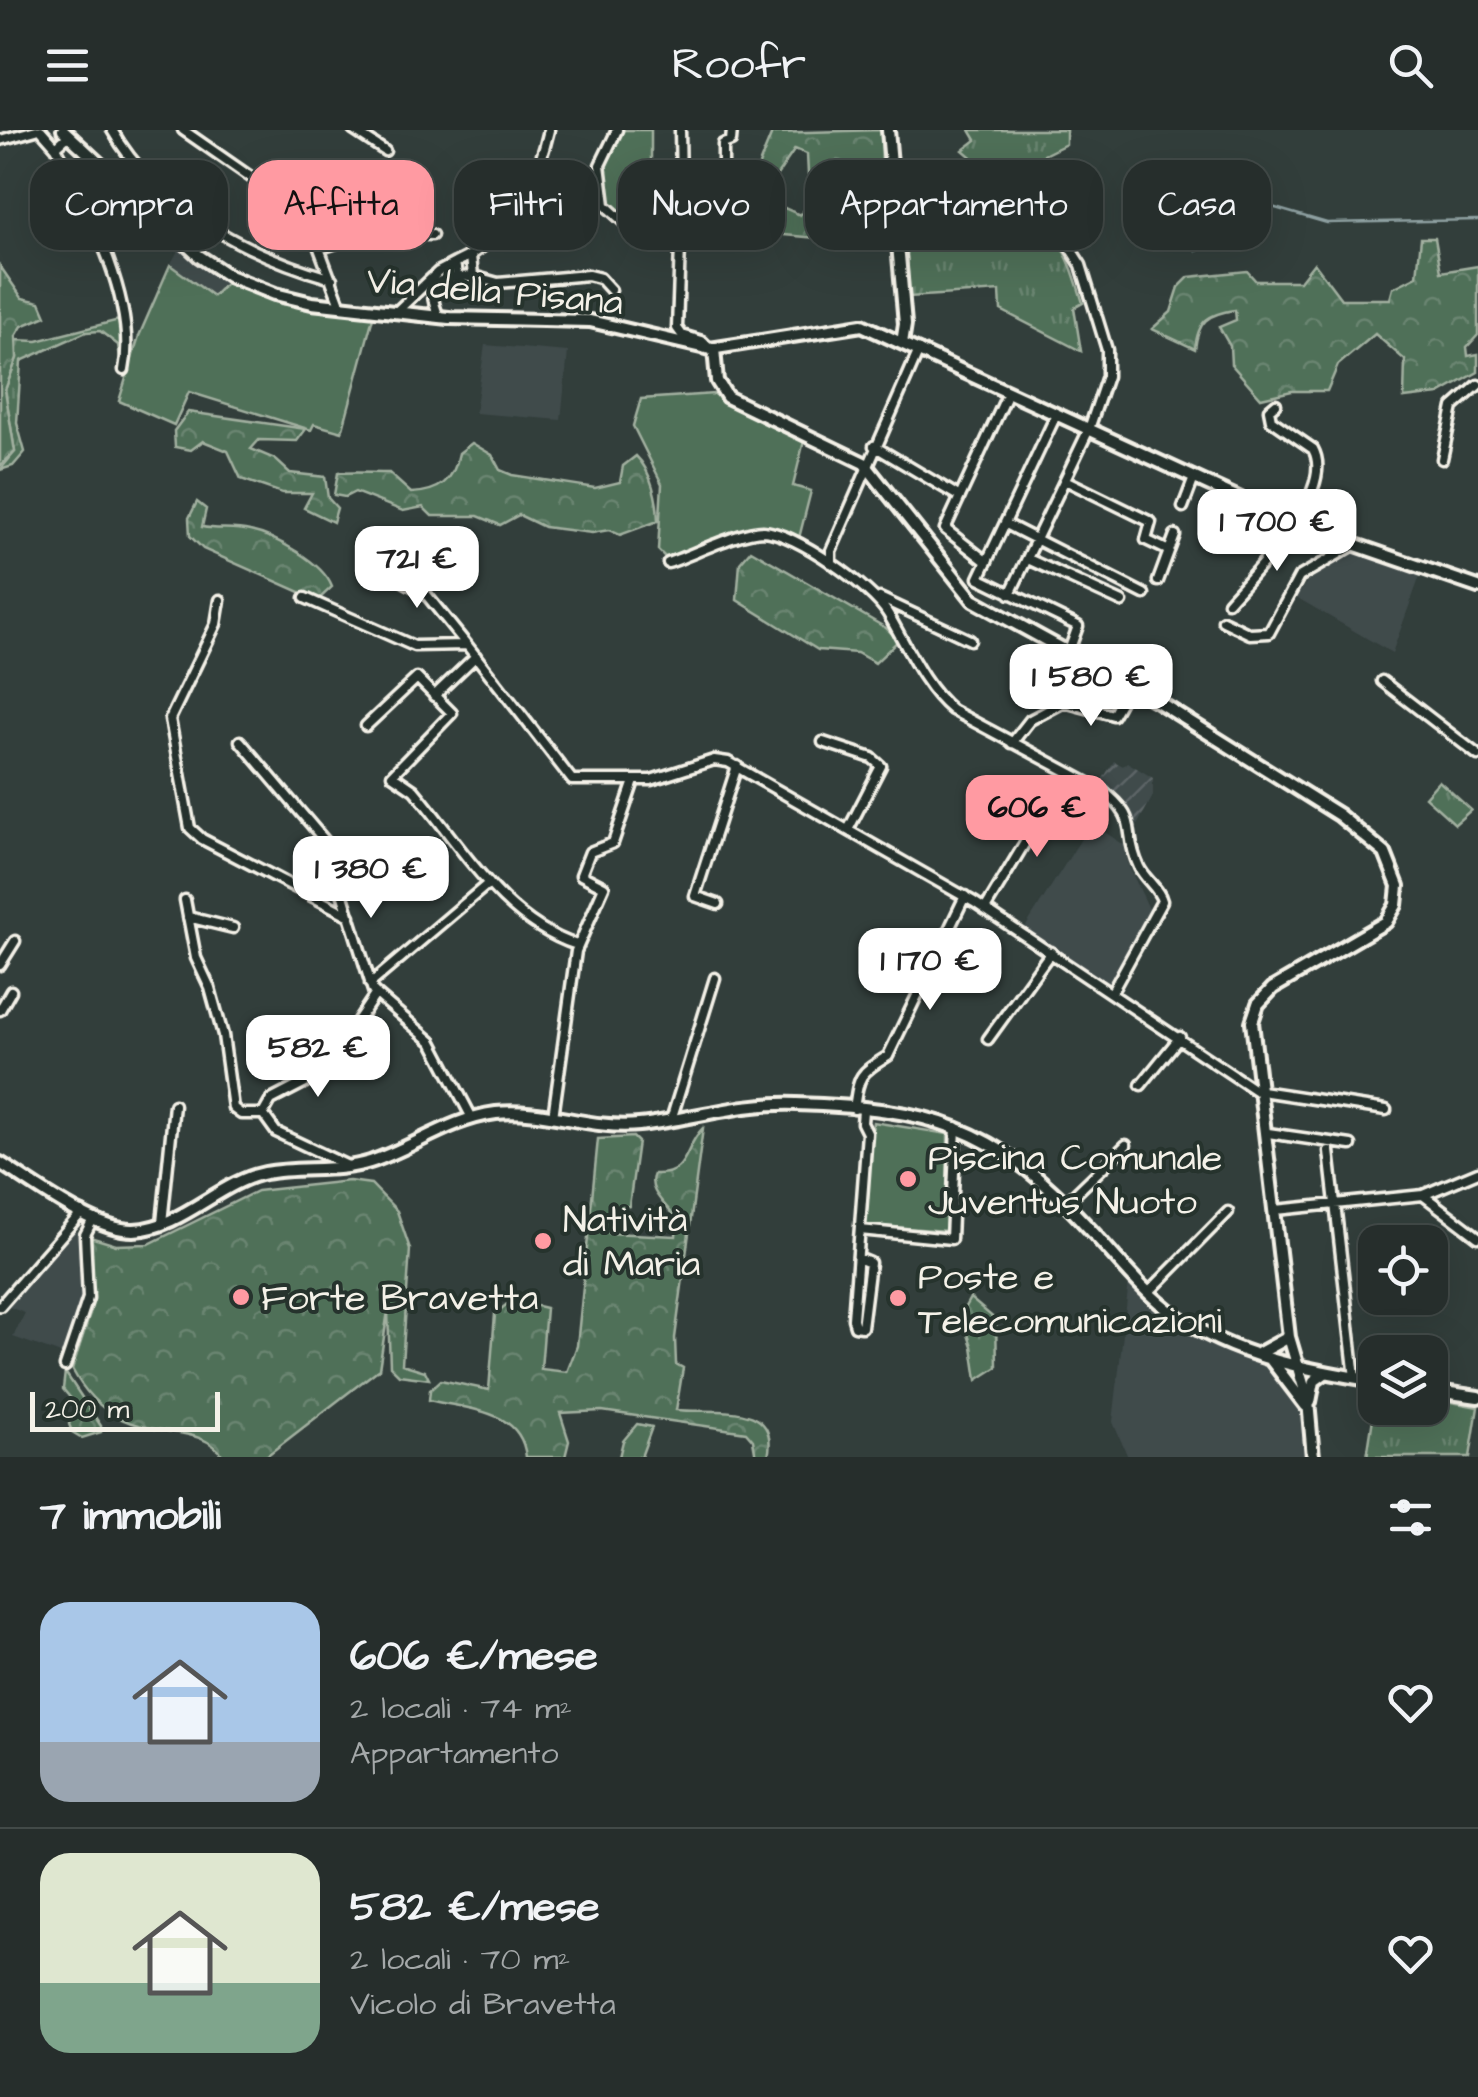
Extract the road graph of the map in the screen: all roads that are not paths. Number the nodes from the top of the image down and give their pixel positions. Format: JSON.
{"nodes":[{"id":1,"x":39,"y":130,"type":"edge"},
{"id":2,"x":112,"y":130,"type":"edge"},
{"id":3,"x":183,"y":130,"type":"edge"},
{"id":4,"x":353,"y":130,"type":"edge"},
{"id":5,"x":550,"y":130,"type":"edge"},
{"id":6,"x":617,"y":130,"type":"edge"},
{"id":7,"x":680,"y":130,"type":"edge"},
{"id":8,"x":732,"y":130,"type":"edge"},
{"id":9,"x":888,"y":130,"type":"edge"},
{"id":10,"x":70,"y":135,"type":"edge"},
{"id":11,"x":0,"y":140,"type":"edge"},
{"id":12,"x":56,"y":147,"type":"junction"},
{"id":13,"x":385,"y":151,"type":"dead end"},
{"id":14,"x":96,"y":160,"type":"edge"},
{"id":15,"x":131,"y":160,"type":"edge"},
{"id":16,"x":681,"y":160,"type":"edge"},
{"id":17,"x":723,"y":160,"type":"edge"},
{"id":18,"x":891,"y":160,"type":"edge"},
{"id":19,"x":248,"y":174,"type":"edge"},
{"id":20,"x":618,"y":217,"type":"edge"},
{"id":21,"x":228,"y":233,"type":"edge"},
{"id":22,"x":196,"y":250,"type":"edge"},
{"id":23,"x":323,"y":250,"type":"edge"},
{"id":24,"x":680,"y":250,"type":"edge"},
{"id":25,"x":899,"y":250,"type":"edge"},
{"id":26,"x":1072,"y":250,"type":"edge"},
{"id":27,"x":471,"y":256,"type":"junction"},
{"id":28,"x":455,"y":263,"type":"junction"},
{"id":29,"x":457,"y":275,"type":"junction"},
{"id":30,"x":473,"y":276,"type":"junction"},
{"id":31,"x":332,"y":278,"type":"junction"},
{"id":32,"x":611,"y":290,"type":"dead end"},
{"id":33,"x":421,"y":291,"type":"junction"},
{"id":34,"x":432,"y":296,"type":"junction"},
{"id":35,"x":341,"y":307,"type":"junction"},
{"id":36,"x":395,"y":313,"type":"junction"},
{"id":37,"x":439,"y":318,"type":"junction"},
{"id":38,"x":905,"y":324,"type":"junction"},
{"id":39,"x":886,"y":335,"type":"junction"},
{"id":40,"x":911,"y":347,"type":"junction"},
{"id":41,"x":712,"y":348,"type":"junction"},
{"id":42,"x":124,"y":370,"type":"dead end"},
{"id":43,"x":1478,"y":386,"type":"edge"},
{"id":44,"x":1008,"y":393,"type":"junction"},
{"id":45,"x":1276,"y":404,"type":"dead end"},
{"id":46,"x":1056,"y":415,"type":"junction"},
{"id":47,"x":1090,"y":429,"type":"junction"},
{"id":48,"x":874,"y":446,"type":"junction"},
{"id":49,"x":1442,"y":459,"type":"dead end"},
{"id":50,"x":866,"y":465,"type":"junction"},
{"id":51,"x":1194,"y":478,"type":"junction"},
{"id":52,"x":1065,"y":480,"type":"junction"},
{"id":53,"x":960,"y":498,"type":"junction"},
{"id":54,"x":1183,"y":508,"type":"dead end"},
{"id":55,"x":1006,"y":524,"type":"junction"},
{"id":56,"x":1295,"y":524,"type":"junction"},
{"id":57,"x":1175,"y":535,"type":"dead end"},
{"id":58,"x":1038,"y":541,"type":"junction"},
{"id":59,"x":1354,"y":546,"type":"junction"},
{"id":60,"x":1169,"y":551,"type":"junction"},
{"id":61,"x":1028,"y":559,"type":"junction"},
{"id":62,"x":987,"y":562,"type":"junction"},
{"id":63,"x":668,"y":563,"type":"dead end"},
{"id":64,"x":831,"y":563,"type":"junction"},
{"id":65,"x":375,"y":566,"type":"dead end"},
{"id":66,"x":1158,"y":581,"type":"dead end"},
{"id":67,"x":1478,"y":587,"type":"edge"},
{"id":68,"x":1010,"y":594,"type":"junction"},
{"id":69,"x":1144,"y":594,"type":"dead end"},
{"id":70,"x":876,"y":596,"type":"junction"},
{"id":71,"x":305,"y":598,"type":"dead end"},
{"id":72,"x":220,"y":600,"type":"dead end"},
{"id":73,"x":1122,"y":602,"type":"dead end"},
{"id":74,"x":1228,"y":602,"type":"dead end"},
{"id":75,"x":1224,"y":621,"type":"dead end"},
{"id":76,"x":970,"y":640,"type":"dead end"},
{"id":77,"x":467,"y":644,"type":"junction"},
{"id":78,"x":1069,"y":651,"type":"junction"},
{"id":79,"x":476,"y":656,"type":"junction"},
{"id":80,"x":1382,"y":681,"type":"dead end"},
{"id":81,"x":1128,"y":689,"type":"junction"},
{"id":82,"x":434,"y":696,"type":"junction"},
{"id":83,"x":366,"y":726,"type":"dead end"},
{"id":84,"x":240,"y":741,"type":"dead end"},
{"id":85,"x":823,"y":742,"type":"dead end"},
{"id":86,"x":1012,"y":743,"type":"junction"},
{"id":87,"x":1478,"y":755,"type":"edge"},
{"id":88,"x":737,"y":766,"type":"junction"},
{"id":89,"x":634,"y":781,"type":"junction"},
{"id":90,"x":1050,"y":790,"type":"dead end"},
{"id":91,"x":848,"y":830,"type":"junction"},
{"id":92,"x":489,"y":883,"type":"junction"},
{"id":93,"x":965,"y":896,"type":"junction"},
{"id":94,"x":184,"y":900,"type":"dead end"},
{"id":95,"x":718,"y":904,"type":"dead end"},
{"id":96,"x":985,"y":909,"type":"junction"},
{"id":97,"x":350,"y":916,"type":"junction"},
{"id":98,"x":188,"y":918,"type":"junction"},
{"id":99,"x":233,"y":928,"type":"dead end"},
{"id":100,"x":14,"y":940,"type":"dead end"},
{"id":101,"x":577,"y":945,"type":"junction"},
{"id":102,"x":1050,"y":952,"type":"junction"},
{"id":103,"x":0,"y":965,"type":"edge"},
{"id":104,"x":715,"y":978,"type":"dead end"},
{"id":105,"x":370,"y":984,"type":"junction"},
{"id":106,"x":11,"y":991,"type":"dead end"},
{"id":107,"x":1112,"y":992,"type":"junction"},
{"id":108,"x":375,"y":994,"type":"junction"},
{"id":109,"x":0,"y":1010,"type":"edge"},
{"id":110,"x":1180,"y":1037,"type":"junction"},
{"id":111,"x":988,"y":1039,"type":"dead end"},
{"id":112,"x":1142,"y":1085,"type":"dead end"},
{"id":113,"x":1264,"y":1094,"type":"junction"},
{"id":114,"x":174,"y":1105,"type":"dead end"},
{"id":115,"x":859,"y":1110,"type":"junction"},
{"id":116,"x":1386,"y":1110,"type":"dead end"},
{"id":117,"x":263,"y":1114,"type":"junction"},
{"id":118,"x":553,"y":1117,"type":"junction"},
{"id":119,"x":472,"y":1118,"type":"junction"},
{"id":120,"x":672,"y":1120,"type":"junction"},
{"id":121,"x":956,"y":1126,"type":"junction"},
{"id":122,"x":1268,"y":1133,"type":"junction"},
{"id":123,"x":1126,"y":1144,"type":"dead end"},
{"id":124,"x":1352,"y":1145,"type":"dead end"},
{"id":125,"x":1329,"y":1150,"type":"dead end"},
{"id":126,"x":0,"y":1163,"type":"edge"},
{"id":127,"x":350,"y":1167,"type":"junction"},
{"id":128,"x":1478,"y":1172,"type":"edge"},
{"id":129,"x":1424,"y":1195,"type":"junction"},
{"id":130,"x":1335,"y":1202,"type":"junction"},
{"id":131,"x":1066,"y":1203,"type":"junction"},
{"id":132,"x":1276,"y":1210,"type":"junction"},
{"id":133,"x":82,"y":1212,"type":"junction"},
{"id":134,"x":1228,"y":1212,"type":"dead end"},
{"id":135,"x":93,"y":1219,"type":"junction"},
{"id":136,"x":162,"y":1223,"type":"junction"},
{"id":137,"x":860,"y":1230,"type":"junction"},
{"id":138,"x":1478,"y":1237,"type":"edge"},
{"id":139,"x":858,"y":1258,"type":"junction"},
{"id":140,"x":1149,"y":1292,"type":"junction"},
{"id":141,"x":0,"y":1306,"type":"edge"},
{"id":142,"x":1289,"y":1336,"type":"junction"},
{"id":143,"x":1258,"y":1353,"type":"junction"},
{"id":144,"x":1270,"y":1359,"type":"junction"},
{"id":145,"x":65,"y":1366,"type":"dead end"},
{"id":146,"x":1296,"y":1367,"type":"junction"},
{"id":147,"x":1325,"y":1373,"type":"junction"},
{"id":148,"x":1355,"y":1378,"type":"junction"},
{"id":149,"x":1358,"y":1378,"type":"edge"},
{"id":150,"x":1448,"y":1393,"type":"edge"},
{"id":151,"x":1478,"y":1397,"type":"edge"},
{"id":152,"x":1310,"y":1413,"type":"junction"},
{"id":153,"x":1313,"y":1457,"type":"edge"}],
"edges":[{"from":1,"to":11,"type":"street"},
{"from":1,"to":12,"type":"street"},
{"from":2,"to":15,"type":"street"},
{"from":3,"to":19,"type":"street"},
{"from":4,"to":13,"type":"street"},
{"from":5,"to":27,"type":"street"},
{"from":6,"to":20,"type":"street"},
{"from":7,"to":16,"type":"street"},
{"from":8,"to":17,"type":"street"},
{"from":9,"to":18,"type":"main road"},
{"from":10,"to":12,"type":"street"},
{"from":10,"to":14,"type":"main road","name":"Via della Pisana"},
{"from":12,"to":42,"type":"street"},
{"from":21,"to":31,"type":"street"},
{"from":22,"to":35,"type":"main road","name":"Via della Pisana"},
{"from":23,"to":31,"type":"street"},
{"from":24,"to":41,"type":"street"},
{"from":25,"to":38,"type":"main road"},
{"from":26,"to":47,"type":"street"},
{"from":27,"to":28,"type":"street"},
{"from":27,"to":30,"type":"street"},
{"from":28,"to":29,"type":"street"},
{"from":28,"to":33,"type":"street"},
{"from":29,"to":30,"type":"street"},
{"from":29,"to":34,"type":"street"},
{"from":30,"to":32,"type":"street"},
{"from":31,"to":35,"type":"street"},
{"from":33,"to":34,"type":"street"},
{"from":33,"to":36,"type":"street"},
{"from":34,"to":37,"type":"street"},
{"from":35,"to":36,"type":"main road","name":"Via della Pisana"},
{"from":36,"to":37,"type":"main road","name":"Via della Pisana"},
{"from":37,"to":41,"type":"main road","name":"Via della Pisana"},
{"from":38,"to":39,"type":"main road"},
{"from":38,"to":40,"type":"main road"},
{"from":39,"to":40,"type":"main road","name":"Via della Pisana"},
{"from":39,"to":41,"type":"main road","name":"Via della Pisana"},
{"from":40,"to":44,"type":"main road","name":"Via della Pisana"},
{"from":40,"to":48,"type":"street"},
{"from":41,"to":50,"type":"main road"},
{"from":43,"to":49,"type":"street"},
{"from":44,"to":46,"type":"main road","name":"Via della Pisana"},
{"from":44,"to":53,"type":"street"},
{"from":45,"to":56,"type":"street"},
{"from":46,"to":47,"type":"main road","name":"Via della Pisana"},
{"from":46,"to":55,"type":"street"},
{"from":47,"to":51,"type":"main road","name":"Via della Pisana"},
{"from":47,"to":52,"type":"street"},
{"from":48,"to":50,"type":"street"},
{"from":48,"to":53,"type":"street"},
{"from":50,"to":64,"type":"street"},
{"from":50,"to":78,"type":"main road"},
{"from":51,"to":54,"type":"street"},
{"from":51,"to":56,"type":"main road","name":"Via della Pisana"},
{"from":52,"to":58,"type":"street"},
{"from":52,"to":60,"type":"street"},
{"from":53,"to":62,"type":"street"},
{"from":55,"to":58,"type":"street"},
{"from":55,"to":62,"type":"street"},
{"from":56,"to":59,"type":"main road","name":"Via della Pisana"},
{"from":56,"to":74,"type":"street"},
{"from":57,"to":60,"type":"street"},
{"from":58,"to":61,"type":"street"},
{"from":58,"to":69,"type":"street"},
{"from":59,"to":67,"type":"main road","name":"Via della Pisana"},
{"from":59,"to":75,"type":"street"},
{"from":60,"to":66,"type":"street"},
{"from":61,"to":68,"type":"street"},
{"from":61,"to":73,"type":"street"},
{"from":62,"to":68,"type":"street"},
{"from":63,"to":64,"type":"street"},
{"from":64,"to":70,"type":"street"},
{"from":65,"to":77,"type":"street"},
{"from":68,"to":78,"type":"street"},
{"from":70,"to":76,"type":"street"},
{"from":70,"to":86,"type":"street"},
{"from":71,"to":77,"type":"street"},
{"from":72,"to":97,"type":"street"},
{"from":77,"to":79,"type":"street"},
{"from":78,"to":81,"type":"main road"},
{"from":79,"to":82,"type":"street"},
{"from":79,"to":89,"type":"street"},
{"from":80,"to":87,"type":"street"},
{"from":81,"to":86,"type":"street"},
{"from":81,"to":113,"type":"main road"},
{"from":82,"to":83,"type":"street"},
{"from":82,"to":92,"type":"street"},
{"from":84,"to":97,"type":"street"},
{"from":85,"to":91,"type":"street"},
{"from":86,"to":107,"type":"street"},
{"from":88,"to":89,"type":"street"},
{"from":88,"to":91,"type":"street"},
{"from":88,"to":95,"type":"street"},
{"from":89,"to":101,"type":"street"},
{"from":90,"to":96,"type":"street"},
{"from":91,"to":93,"type":"street"},
{"from":92,"to":101,"type":"street"},
{"from":92,"to":105,"type":"street"},
{"from":93,"to":96,"type":"street"},
{"from":93,"to":115,"type":"street"},
{"from":94,"to":98,"type":"street"},
{"from":96,"to":102,"type":"street"},
{"from":97,"to":105,"type":"street"},
{"from":98,"to":99,"type":"street"},
{"from":98,"to":117,"type":"street"},
{"from":100,"to":103,"type":"street"},
{"from":101,"to":118,"type":"street"},
{"from":102,"to":107,"type":"street"},
{"from":102,"to":111,"type":"street"},
{"from":104,"to":120,"type":"street"},
{"from":105,"to":108,"type":"street"},
{"from":106,"to":109,"type":"street"},
{"from":107,"to":110,"type":"street"},
{"from":108,"to":117,"type":"street"},
{"from":108,"to":119,"type":"street"},
{"from":110,"to":112,"type":"street"},
{"from":110,"to":113,"type":"street"},
{"from":113,"to":116,"type":"street"},
{"from":113,"to":122,"type":"main road"},
{"from":114,"to":136,"type":"street"},
{"from":115,"to":120,"type":"main road"},
{"from":115,"to":121,"type":"main road"},
{"from":115,"to":137,"type":"street"},
{"from":117,"to":127,"type":"street"},
{"from":118,"to":119,"type":"main road"},
{"from":118,"to":120,"type":"main road"},
{"from":119,"to":127,"type":"main road"},
{"from":121,"to":131,"type":"main road"},
{"from":121,"to":137,"type":"street"},
{"from":122,"to":124,"type":"street"},
{"from":122,"to":132,"type":"main road"},
{"from":123,"to":131,"type":"street"},
{"from":125,"to":130,"type":"street"},
{"from":126,"to":133,"type":"main road"},
{"from":127,"to":136,"type":"main road"},
{"from":128,"to":129,"type":"street"},
{"from":129,"to":130,"type":"street"},
{"from":129,"to":138,"type":"street"},
{"from":130,"to":132,"type":"street"},
{"from":130,"to":148,"type":"street"},
{"from":131,"to":140,"type":"main road"},
{"from":132,"to":142,"type":"main road"},
{"from":133,"to":135,"type":"main road"},
{"from":133,"to":141,"type":"street"},
{"from":134,"to":140,"type":"street"},
{"from":135,"to":136,"type":"main road"},
{"from":135,"to":145,"type":"street"},
{"from":137,"to":139,"type":"street"},
{"from":139,"to":139,"type":"street"},
{"from":140,"to":143,"type":"main road"},
{"from":142,"to":143,"type":"main road"},
{"from":142,"to":146,"type":"main road"},
{"from":143,"to":144,"type":"main road"},
{"from":144,"to":146,"type":"main road"},
{"from":144,"to":152,"type":"main road"},
{"from":146,"to":147,"type":"main road"},
{"from":146,"to":152,"type":"main road"},
{"from":147,"to":148,"type":"main road"},
{"from":147,"to":152,"type":"main road"},
{"from":148,"to":149,"type":"main road"},
{"from":150,"to":151,"type":"main road"},
{"from":152,"to":153,"type":"main road"}]}
